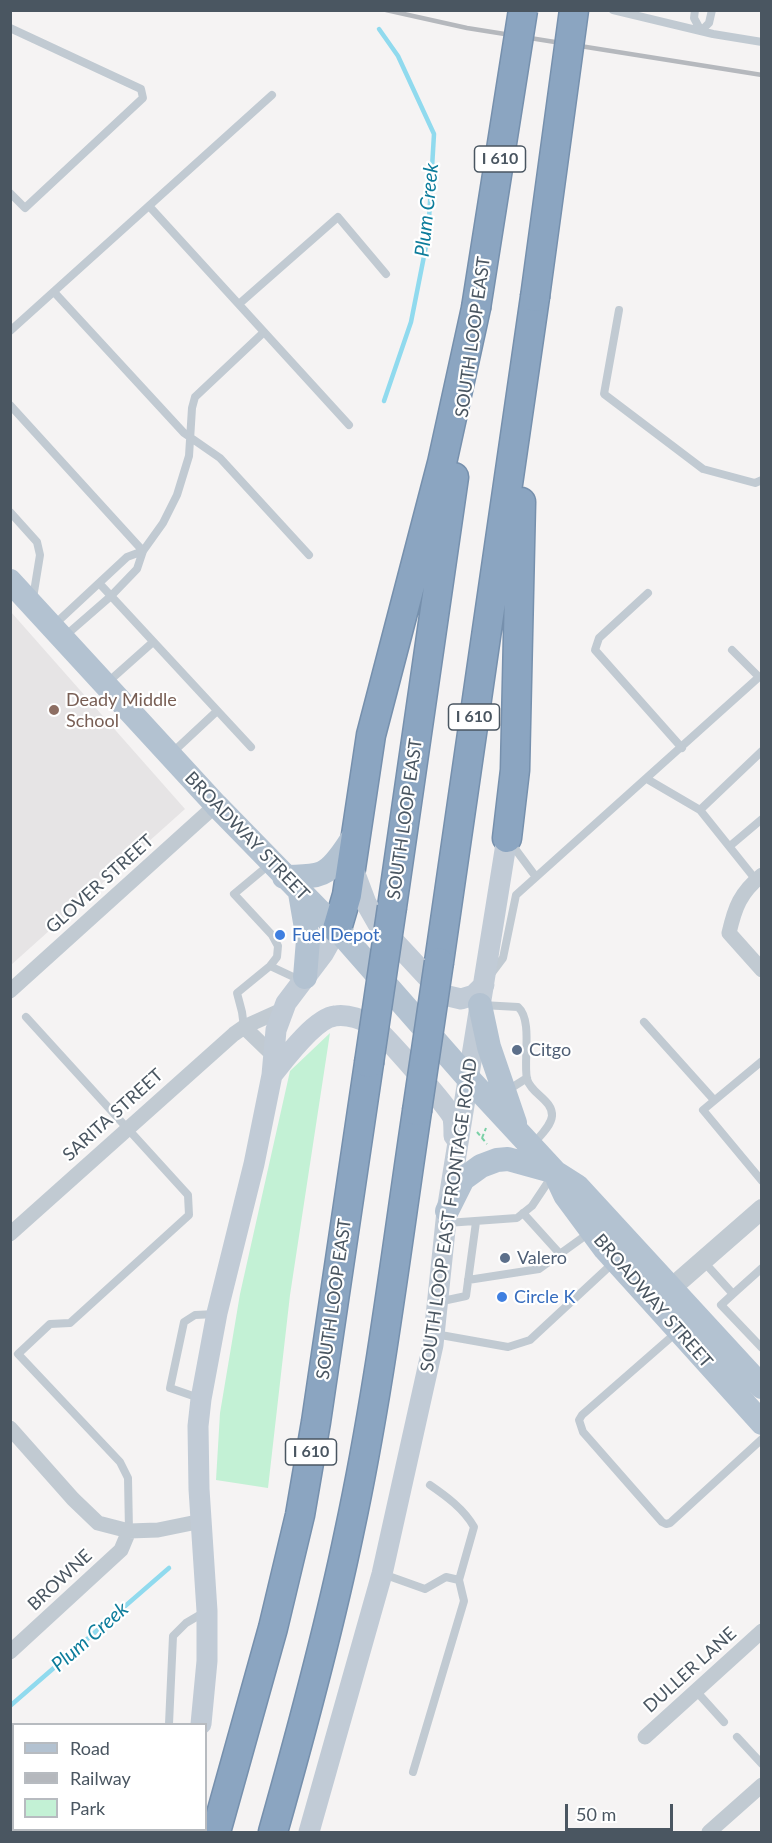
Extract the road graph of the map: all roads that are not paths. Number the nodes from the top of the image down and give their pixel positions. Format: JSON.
{"nodes":[{"id":1,"x":523,"y":10,"type":"edge"},
{"id":2,"x":574,"y":10,"type":"edge"},
{"id":3,"x":613,"y":10,"type":"edge"},
{"id":4,"x":695,"y":10,"type":"edge"},
{"id":5,"x":712,"y":10,"type":"edge"},
{"id":6,"x":10,"y":28,"type":"edge"},
{"id":7,"x":701,"y":31,"type":"junction"},
{"id":8,"x":762,"y":42,"type":"edge"},
{"id":9,"x":272,"y":96,"type":"dead end"},
{"id":10,"x":10,"y":192,"type":"edge"},
{"id":11,"x":149,"y":206,"type":"junction"},
{"id":12,"x":386,"y":274,"type":"dead end"},
{"id":13,"x":54,"y":292,"type":"junction"},
{"id":14,"x":239,"y":304,"type":"junction"},
{"id":15,"x":619,"y":310,"type":"dead end"},
{"id":16,"x":10,"y":331,"type":"edge"},
{"id":17,"x":264,"y":332,"type":"junction"},
{"id":18,"x":10,"y":405,"type":"edge"},
{"id":19,"x":349,"y":425,"type":"dead end"},
{"id":20,"x":191,"y":438,"type":"junction"},
{"id":21,"x":449,"y":464,"type":"junction"},
{"id":22,"x":515,"y":474,"type":"junction"},
{"id":23,"x":762,"y":480,"type":"edge"},
{"id":24,"x":10,"y":512,"type":"edge"},
{"id":25,"x":143,"y":551,"type":"junction"},
{"id":26,"x":309,"y":555,"type":"dead end"},
{"id":27,"x":10,"y":581,"type":"edge"},
{"id":28,"x":99,"y":583,"type":"junction"},
{"id":29,"x":648,"y":593,"type":"dead end"},
{"id":30,"x":111,"y":596,"type":"junction"},
{"id":31,"x":32,"y":606,"type":"junction"},
{"id":32,"x":57,"y":633,"type":"junction"},
{"id":33,"x":153,"y":642,"type":"junction"},
{"id":34,"x":732,"y":650,"type":"dead end"},
{"id":35,"x":105,"y":685,"type":"junction"},
{"id":36,"x":218,"y":711,"type":"junction"},
{"id":37,"x":251,"y":747,"type":"dead end"},
{"id":38,"x":682,"y":748,"type":"junction"},
{"id":39,"x":762,"y":751,"type":"edge"},
{"id":40,"x":169,"y":755,"type":"junction"},
{"id":41,"x":647,"y":779,"type":"junction"},
{"id":42,"x":216,"y":805,"type":"junction"},
{"id":43,"x":700,"y":810,"type":"junction"},
{"id":44,"x":762,"y":819,"type":"edge"},
{"id":45,"x":356,"y":833,"type":"junction"},
{"id":46,"x":507,"y":838,"type":"junction"},
{"id":47,"x":730,"y":846,"type":"junction"},
{"id":48,"x":351,"y":866,"type":"junction"},
{"id":49,"x":285,"y":877,"type":"junction"},
{"id":50,"x":536,"y":877,"type":"junction"},
{"id":51,"x":759,"y":877,"type":"edge"},
{"id":52,"x":337,"y":929,"type":"junction"},
{"id":53,"x":270,"y":966,"type":"junction"},
{"id":54,"x":762,"y":970,"type":"edge"},
{"id":55,"x":303,"y":979,"type":"junction"},
{"id":56,"x":483,"y":990,"type":"junction"},
{"id":57,"x":10,"y":991,"type":"edge"},
{"id":58,"x":284,"y":1009,"type":"junction"},
{"id":59,"x":26,"y":1017,"type":"dead end"},
{"id":60,"x":644,"y":1022,"type":"dead end"},
{"id":61,"x":244,"y":1027,"type":"junction"},
{"id":62,"x":762,"y":1062,"type":"edge"},
{"id":63,"x":273,"y":1066,"type":"junction"},
{"id":64,"x":467,"y":1077,"type":"junction"},
{"id":65,"x":527,"y":1078,"type":"junction"},
{"id":66,"x":504,"y":1092,"type":"junction"},
{"id":67,"x":714,"y":1100,"type":"junction"},
{"id":68,"x":128,"y":1128,"type":"junction"},
{"id":69,"x":525,"y":1140,"type":"junction"},
{"id":70,"x":456,"y":1155,"type":"junction"},
{"id":71,"x":555,"y":1172,"type":"junction"},
{"id":72,"x":762,"y":1181,"type":"edge"},
{"id":73,"x":761,"y":1209,"type":"edge"},
{"id":74,"x":523,"y":1213,"type":"junction"},
{"id":75,"x":446,"y":1217,"type":"junction"},
{"id":76,"x":476,"y":1222,"type":"junction"},
{"id":77,"x":592,"y":1231,"type":"junction"},
{"id":78,"x":10,"y":1234,"type":"edge"},
{"id":79,"x":560,"y":1254,"type":"junction"},
{"id":80,"x":615,"y":1260,"type":"junction"},
{"id":81,"x":703,"y":1261,"type":"junction"},
{"id":82,"x":762,"y":1268,"type":"edge"},
{"id":83,"x":468,"y":1280,"type":"junction"},
{"id":84,"x":672,"y":1288,"type":"junction"},
{"id":85,"x":733,"y":1294,"type":"junction"},
{"id":86,"x":437,"y":1303,"type":"junction"},
{"id":87,"x":653,"y":1304,"type":"junction"},
{"id":88,"x":217,"y":1313,"type":"junction"},
{"id":89,"x":678,"y":1331,"type":"junction"},
{"id":90,"x":434,"y":1334,"type":"junction"},
{"id":91,"x":762,"y":1348,"type":"edge"},
{"id":92,"x":762,"y":1387,"type":"edge"},
{"id":93,"x":201,"y":1399,"type":"junction"},
{"id":94,"x":762,"y":1423,"type":"edge"},
{"id":95,"x":10,"y":1428,"type":"edge"},
{"id":96,"x":762,"y":1439,"type":"edge"},
{"id":97,"x":430,"y":1485,"type":"dead end"},
{"id":98,"x":202,"y":1521,"type":"junction"},
{"id":99,"x":129,"y":1531,"type":"junction"},
{"id":100,"x":382,"y":1574,"type":"junction"},
{"id":101,"x":459,"y":1580,"type":"junction"},
{"id":102,"x":207,"y":1611,"type":"junction"},
{"id":103,"x":762,"y":1631,"type":"edge"},
{"id":104,"x":10,"y":1652,"type":"edge"},
{"id":105,"x":696,"y":1691,"type":"junction"},
{"id":106,"x":724,"y":1722,"type":"dead end"},
{"id":107,"x":169,"y":1723,"type":"edge"},
{"id":108,"x":201,"y":1723,"type":"edge"},
{"id":109,"x":645,"y":1737,"type":"dead end"},
{"id":110,"x":737,"y":1737,"type":"dead end"},
{"id":111,"x":762,"y":1764,"type":"edge"},
{"id":112,"x":413,"y":1772,"type":"dead end"},
{"id":113,"x":762,"y":1785,"type":"edge"},
{"id":114,"x":216,"y":1833,"type":"edge"},
{"id":115,"x":273,"y":1833,"type":"edge"},
{"id":116,"x":309,"y":1833,"type":"edge"},
{"id":117,"x":709,"y":1833,"type":"edge"}],
"edges":[{"from":1,"to":21,"type":"highway","name":"SOUTH LOOP EAST","number":"I 610","bridge":true},
{"from":2,"to":22,"type":"highway","number":"I 610","bridge":true},
{"from":3,"to":7,"type":"lane"},
{"from":4,"to":7,"type":"lane"},
{"from":5,"to":7,"type":"lane"},
{"from":6,"to":10,"type":"lane"},
{"from":7,"to":8,"type":"lane"},
{"from":9,"to":11,"type":"lane"},
{"from":11,"to":13,"type":"lane"},
{"from":11,"to":14,"type":"lane"},
{"from":12,"to":14,"type":"lane"},
{"from":13,"to":16,"type":"lane"},
{"from":13,"to":20,"type":"lane"},
{"from":14,"to":17,"type":"lane"},
{"from":15,"to":23,"type":"lane"},
{"from":17,"to":19,"type":"lane"},
{"from":17,"to":20,"type":"lane"},
{"from":18,"to":25,"type":"lane"},
{"from":20,"to":25,"type":"lane"},
{"from":20,"to":26,"type":"lane"},
{"from":21,"to":45,"type":"highway"},
{"from":21,"to":114,"type":"highway","name":"SOUTH LOOP EAST","number":"I 610","bridge":true},
{"from":22,"to":46,"type":"highway"},
{"from":22,"to":115,"type":"highway","number":"I 610","bridge":true},
{"from":24,"to":31,"type":"lane"},
{"from":25,"to":28,"type":"lane"},
{"from":25,"to":30,"type":"lane"},
{"from":27,"to":31,"type":"main road","name":"BROADWAY STREET"},
{"from":28,"to":30,"type":"lane"},
{"from":28,"to":32,"type":"lane"},
{"from":29,"to":38,"type":"lane"},
{"from":30,"to":32,"type":"lane"},
{"from":30,"to":33,"type":"lane"},
{"from":31,"to":32,"type":"main road","name":"BROADWAY STREET"},
{"from":32,"to":35,"type":"main road","name":"BROADWAY STREET"},
{"from":33,"to":35,"type":"lane"},
{"from":33,"to":36,"type":"lane"},
{"from":34,"to":38,"type":"lane"},
{"from":35,"to":40,"type":"main road","name":"BROADWAY STREET"},
{"from":36,"to":37,"type":"lane"},
{"from":36,"to":40,"type":"lane"},
{"from":38,"to":41,"type":"lane"},
{"from":39,"to":43,"type":"lane"},
{"from":40,"to":42,"type":"main road","name":"BROADWAY STREET"},
{"from":41,"to":43,"type":"lane"},
{"from":41,"to":50,"type":"lane"},
{"from":42,"to":49,"type":"main road","name":"BROADWAY STREET"},
{"from":42,"to":57,"type":"street","name":"GLOVER STREET"},
{"from":43,"to":47,"type":"lane"},
{"from":44,"to":47,"type":"lane"},
{"from":45,"to":48,"type":"highway"},
{"from":45,"to":49,"type":"main road"},
{"from":46,"to":50,"type":"lane"},
{"from":46,"to":56,"type":"main road","name":"SOUTH LOOP EAST FRONTAGE ROAD"},
{"from":47,"to":51,"type":"lane"},
{"from":48,"to":52,"type":"highway"},
{"from":48,"to":56,"type":"main road"},
{"from":49,"to":52,"type":"main road","name":"BROADWAY STREET"},
{"from":49,"to":53,"type":"lane"},
{"from":49,"to":55,"type":"main road"},
{"from":50,"to":56,"type":"lane"},
{"from":51,"to":54,"type":"street"},
{"from":52,"to":55,"type":"main road"},
{"from":52,"to":64,"type":"main road","name":"BROADWAY STREET"},
{"from":53,"to":55,"type":"lane"},
{"from":53,"to":61,"type":"lane"},
{"from":55,"to":58,"type":"main road"},
{"from":56,"to":64,"type":"main road","name":"SOUTH LOOP EAST FRONTAGE ROAD"},
{"from":56,"to":65,"type":"lane"},
{"from":56,"to":66,"type":"main road"},
{"from":58,"to":61,"type":"street","name":"SARITA STREET"},
{"from":58,"to":63,"type":"main road"},
{"from":59,"to":68,"type":"lane"},
{"from":60,"to":67,"type":"lane"},
{"from":61,"to":63,"type":"street"},
{"from":61,"to":68,"type":"street","name":"SARITA STREET"},
{"from":62,"to":67,"type":"lane"},
{"from":63,"to":70,"type":"main road"},
{"from":63,"to":88,"type":"main road"},
{"from":64,"to":69,"type":"main road","name":"BROADWAY STREET"},
{"from":64,"to":70,"type":"main road","name":"SOUTH LOOP EAST FRONTAGE ROAD"},
{"from":65,"to":66,"type":"lane"},
{"from":65,"to":69,"type":"lane"},
{"from":66,"to":69,"type":"main road"},
{"from":67,"to":72,"type":"lane"},
{"from":68,"to":78,"type":"street","name":"SARITA STREET"},
{"from":68,"to":99,"type":"lane"},
{"from":69,"to":71,"type":"main road","name":"BROADWAY STREET"},
{"from":70,"to":75,"type":"main road","name":"SOUTH LOOP EAST FRONTAGE ROAD"},
{"from":71,"to":74,"type":"lane"},
{"from":71,"to":75,"type":"main road"},
{"from":71,"to":77,"type":"main road","name":"BROADWAY STREET"},
{"from":71,"to":84,"type":"main road","name":"BROADWAY STREET"},
{"from":73,"to":81,"type":"street"},
{"from":74,"to":76,"type":"lane"},
{"from":74,"to":79,"type":"lane"},
{"from":75,"to":76,"type":"lane"},
{"from":75,"to":86,"type":"main road","name":"SOUTH LOOP EAST FRONTAGE ROAD"},
{"from":76,"to":83,"type":"lane"},
{"from":77,"to":79,"type":"lane"},
{"from":77,"to":80,"type":"main road","name":"BROADWAY STREET"},
{"from":79,"to":83,"type":"lane"},
{"from":80,"to":87,"type":"main road","name":"BROADWAY STREET"},
{"from":80,"to":90,"type":"lane"},
{"from":81,"to":84,"type":"street"},
{"from":81,"to":85,"type":"lane"},
{"from":82,"to":85,"type":"lane"},
{"from":83,"to":86,"type":"lane"},
{"from":84,"to":87,"type":"street"},
{"from":84,"to":92,"type":"main road","name":"BROADWAY STREET"},
{"from":85,"to":91,"type":"lane"},
{"from":86,"to":90,"type":"main road","name":"SOUTH LOOP EAST FRONTAGE ROAD"},
{"from":87,"to":89,"type":"main road","name":"BROADWAY STREET"},
{"from":88,"to":93,"type":"main road"},
{"from":88,"to":93,"type":"lane"},
{"from":89,"to":94,"type":"main road","name":"BROADWAY STREET"},
{"from":89,"to":96,"type":"lane"},
{"from":90,"to":100,"type":"main road","name":"SOUTH LOOP EAST FRONTAGE ROAD"},
{"from":93,"to":98,"type":"main road"},
{"from":95,"to":99,"type":"street"},
{"from":97,"to":101,"type":"lane"},
{"from":98,"to":99,"type":"street"},
{"from":98,"to":102,"type":"main road"},
{"from":99,"to":104,"type":"street","name":"BROWNE"},
{"from":100,"to":101,"type":"lane"},
{"from":100,"to":116,"type":"main road","name":"SOUTH LOOP EAST FRONTAGE ROAD"},
{"from":101,"to":112,"type":"lane"},
{"from":102,"to":107,"type":"lane"},
{"from":102,"to":108,"type":"main road"},
{"from":103,"to":105,"type":"street","name":"DULLER LANE"},
{"from":105,"to":106,"type":"lane"},
{"from":105,"to":109,"type":"street","name":"DULLER LANE"},
{"from":110,"to":111,"type":"lane"},
{"from":113,"to":117,"type":"street"}]}
